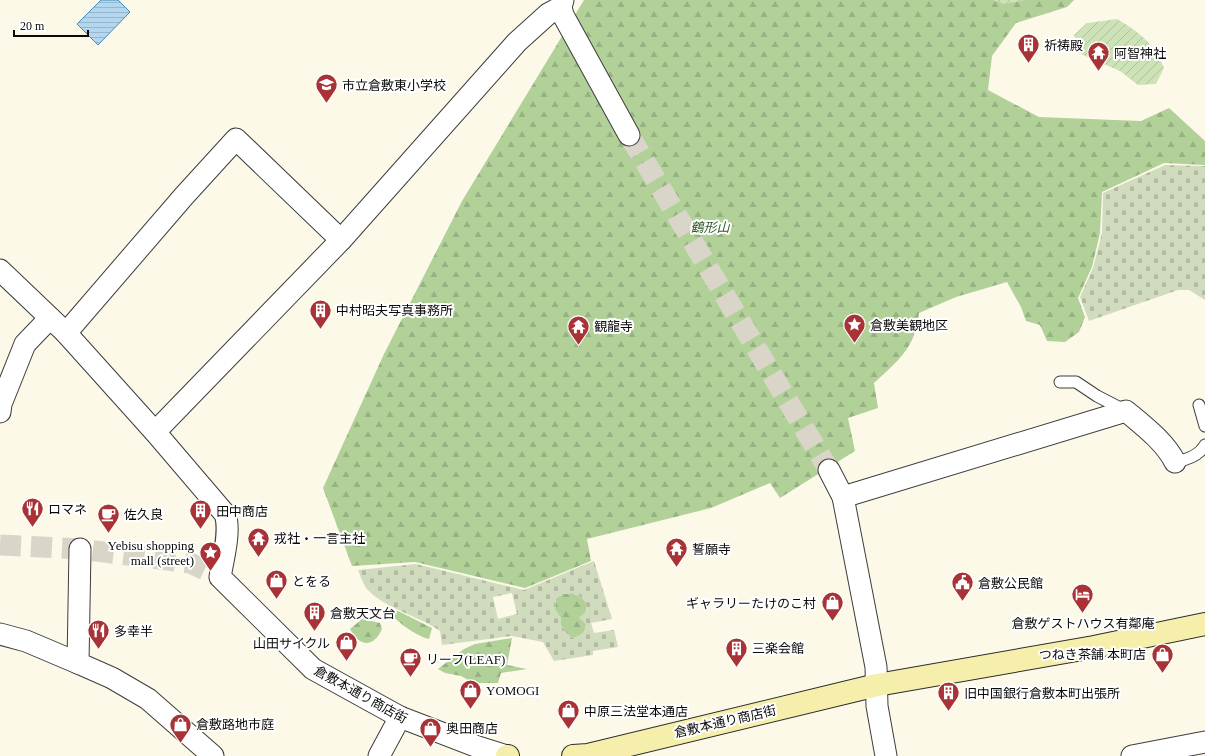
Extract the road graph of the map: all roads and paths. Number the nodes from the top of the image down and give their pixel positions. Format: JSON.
{"nodes":[{"id":1,"x":562,"y":4,"type":"edge"},
{"id":2,"x":629,"y":135,"type":"tunnel mouth"},
{"id":3,"x":341,"y":240,"type":"junction"},
{"id":4,"x":0,"y":270,"type":"edge"},
{"id":5,"x":50,"y":318,"type":"junction"},
{"id":6,"x":66,"y":333,"type":"junction"},
{"id":7,"x":1060,"y":382,"type":"dead end"},
{"id":8,"x":1199,"y":405,"type":"dead end"},
{"id":9,"x":1126,"y":411,"type":"junction"},
{"id":10,"x":0,"y":412,"type":"edge"},
{"id":11,"x":1205,"y":426,"type":"edge"},
{"id":12,"x":155,"y":432,"type":"junction"},
{"id":13,"x":1205,"y":445,"type":"edge"},
{"id":14,"x":1175,"y":462,"type":"joint"},
{"id":15,"x":829,"y":470,"type":"tunnel mouth"},
{"id":16,"x":843,"y":497,"type":"junction"},
{"id":17,"x":80,"y":556,"type":"dead end"},
{"id":18,"x":1205,"y":624,"type":"edge"},
{"id":19,"x":0,"y":634,"type":"edge"},
{"id":20,"x":78,"y":663,"type":"junction"},
{"id":21,"x":876,"y":685,"type":"junction"},
{"id":22,"x":400,"y":717,"type":"junction"},
{"id":23,"x":1205,"y":742,"type":"edge"},
{"id":24,"x":213,"y":756,"type":"edge"},
{"id":25,"x":379,"y":756,"type":"edge"},
{"id":26,"x":507,"y":756,"type":"edge"},
{"id":27,"x":573,"y":756,"type":"edge"},
{"id":28,"x":886,"y":756,"type":"edge"},
{"id":29,"x":1132,"y":756,"type":"edge"}],
"edges":[{"from":1,"to":2,"type":"street"},
{"from":1,"to":3,"type":"street"},
{"from":3,"to":6,"type":"street"},
{"from":3,"to":12,"type":"street"},
{"from":4,"to":5,"type":"street"},
{"from":5,"to":6,"type":"street"},
{"from":5,"to":10,"type":"street"},
{"from":6,"to":12,"type":"street"},
{"from":7,"to":9,"type":"lane"},
{"from":8,"to":11,"type":"lane"},
{"from":9,"to":14,"type":"street"},
{"from":9,"to":16,"type":"street"},
{"from":12,"to":22,"type":"street","name":"倉敷本通り商店街"},
{"from":13,"to":14,"type":"lane"},
{"from":15,"to":16,"type":"street"},
{"from":16,"to":21,"type":"street"},
{"from":17,"to":20,"type":"street"},
{"from":18,"to":21,"type":"street","name":"倉敷本通り商店街"},
{"from":19,"to":20,"type":"street"},
{"from":20,"to":24,"type":"street"},
{"from":21,"to":27,"type":"street","name":"倉敷本通り商店街"},
{"from":21,"to":28,"type":"street"},
{"from":22,"to":25,"type":"street"},
{"from":22,"to":26,"type":"street","name":"倉敷本通り商店街"},
{"from":23,"to":29,"type":"street"}]}
